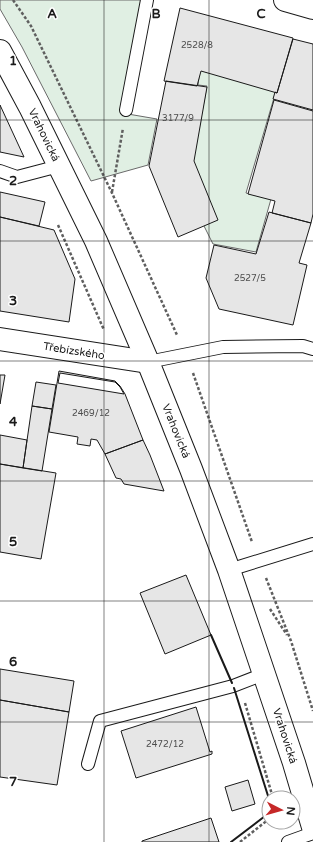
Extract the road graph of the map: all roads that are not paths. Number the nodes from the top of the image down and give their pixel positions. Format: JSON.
{"nodes":[{"id":1,"x":147,"y":0,"type":"edge"},
{"id":2,"x":284,"y":0,"type":"edge"},
{"id":3,"x":313,"y":8,"type":"edge"},
{"id":4,"x":0,"y":51,"type":"edge"},
{"id":5,"x":126,"y":110,"type":"road end"},
{"id":6,"x":59,"y":166,"type":"junction"},
{"id":7,"x":0,"y":171,"type":"edge"},
{"id":8,"x":0,"y":339,"type":"edge"},
{"id":9,"x":313,"y":349,"type":"edge"},
{"id":10,"x":148,"y":362,"type":"junction"},
{"id":11,"x":313,"y":544,"type":"edge"},
{"id":12,"x":229,"y":570,"type":"junction"},
{"id":13,"x":264,"y":674,"type":"junction"},
{"id":14,"x":88,"y":764,"type":"dead end"},
{"id":15,"x":313,"y":827,"type":"edge"},
{"id":16,"x":313,"y":833,"type":"edge"},
{"id":17,"x":288,"y":842,"type":"edge"}],
"edges":[{"from":1,"to":5,"type":"lane"},
{"from":2,"to":3,"type":"street"},
{"from":4,"to":6,"type":"street","name":"Vrahovická"},
{"from":6,"to":7,"type":"lane"},
{"from":6,"to":10,"type":"street","name":"Vrahovická"},
{"from":8,"to":10,"type":"street","name":"Třebízského"},
{"from":9,"to":10,"type":"lane"},
{"from":10,"to":12,"type":"street","name":"Vrahovická"},
{"from":11,"to":12,"type":"lane"},
{"from":12,"to":13,"type":"street","name":"Vrahovická"},
{"from":13,"to":14,"type":"lane"},
{"from":13,"to":15,"type":"street","name":"Vrahovická"},
{"from":16,"to":17,"type":"lane"}]}
